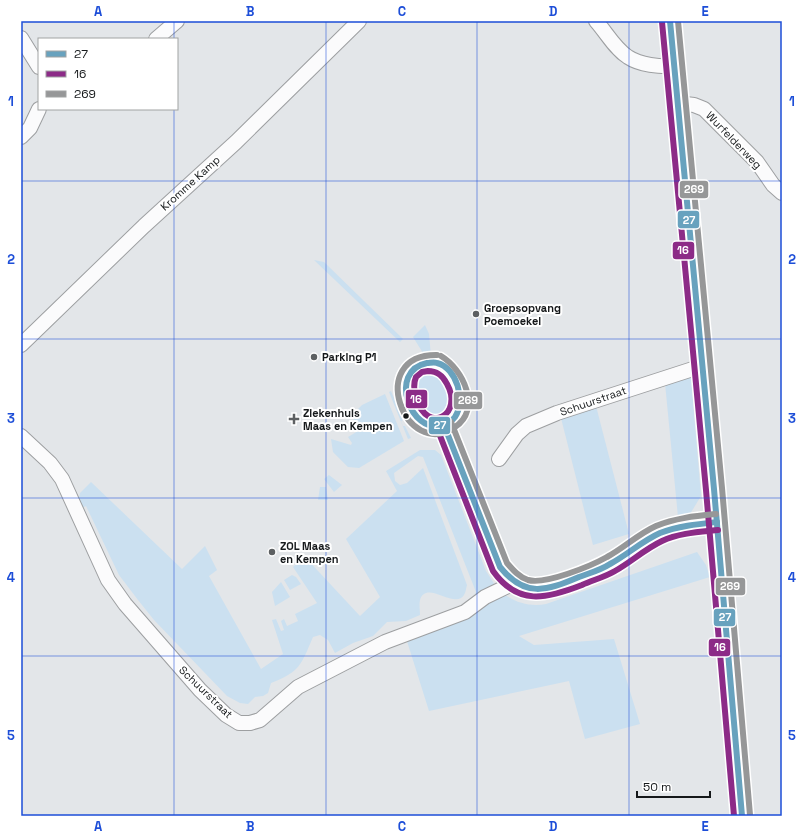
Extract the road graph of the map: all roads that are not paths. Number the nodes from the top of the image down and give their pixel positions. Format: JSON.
{"nodes":[{"id":1,"x":177,"y":21,"type":"edge"},
{"id":2,"x":359,"y":21,"type":"edge"},
{"id":3,"x":596,"y":21,"type":"edge"},
{"id":4,"x":670,"y":21,"type":"edge"},
{"id":5,"x":21,"y":38,"type":"edge"},
{"id":6,"x":157,"y":38,"type":"edge"},
{"id":7,"x":38,"y":65,"type":"edge"},
{"id":8,"x":674,"y":66,"type":"junction"},
{"id":9,"x":677,"y":103,"type":"junction"},
{"id":10,"x":39,"y":110,"type":"edge"},
{"id":11,"x":21,"y":137,"type":"edge"},
{"id":12,"x":782,"y":193,"type":"edge"},
{"id":13,"x":21,"y":345,"type":"edge"},
{"id":14,"x":702,"y":366,"type":"junction"},
{"id":15,"x":444,"y":425,"type":"junction"},
{"id":16,"x":21,"y":436,"type":"edge"},
{"id":17,"x":499,"y":459,"type":"dead end"},
{"id":18,"x":465,"y":480,"type":"dead end"},
{"id":19,"x":717,"y":522,"type":"junction"},
{"id":20,"x":619,"y":559,"type":"dead end"},
{"id":21,"x":508,"y":586,"type":"dead end"},
{"id":22,"x":742,"y":816,"type":"edge"}],
"edges":[{"from":1,"to":6,"type":"street"},
{"from":2,"to":13,"type":"street","name":"Kromme Kamp"},
{"from":3,"to":8,"type":"street"},
{"from":4,"to":8,"type":"main road"},
{"from":5,"to":7,"type":"street"},
{"from":8,"to":9,"type":"main road"},
{"from":9,"to":12,"type":"street","name":"Wurfelderweg"},
{"from":9,"to":14,"type":"main road"},
{"from":10,"to":11,"type":"street"},
{"from":14,"to":17,"type":"street","name":"Schuurstraat"},
{"from":14,"to":19,"type":"main road"},
{"from":15,"to":15,"type":"street"},
{"from":15,"to":18,"type":"street"},
{"from":16,"to":21,"type":"street","name":"Schuurstraat"},
{"from":19,"to":20,"type":"street"},
{"from":19,"to":22,"type":"main road"}]}
